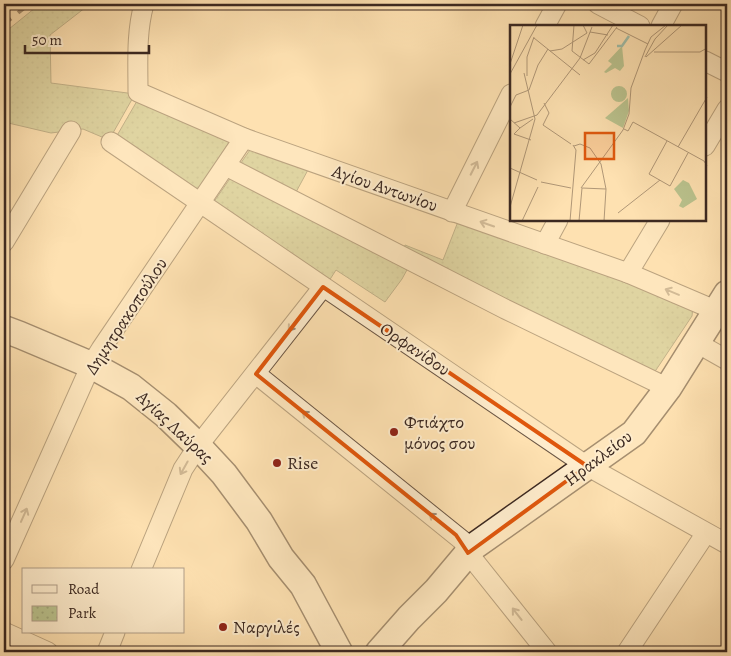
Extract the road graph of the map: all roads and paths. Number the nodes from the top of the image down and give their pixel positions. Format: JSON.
{"nodes":[{"id":1,"x":144,"y":4,"type":"edge"},
{"id":2,"x":557,"y":4,"type":"edge"},
{"id":3,"x":598,"y":4,"type":"edge"},
{"id":4,"x":672,"y":4,"type":"edge"},
{"id":5,"x":546,"y":25,"type":"edge"},
{"id":6,"x":638,"y":25,"type":"edge"},
{"id":7,"x":662,"y":25,"type":"edge"},
{"id":8,"x":706,"y":61,"type":"edge"},
{"id":9,"x":727,"y":72,"type":"edge"},
{"id":10,"x":510,"y":96,"type":"edge"},
{"id":11,"x":727,"y":109,"type":"edge"},
{"id":12,"x":71,"y":131,"type":"dead end"},
{"id":13,"x":244,"y":138,"type":"junction"},
{"id":14,"x":110,"y":142,"type":"dead end"},
{"id":15,"x":706,"y":144,"type":"edge"},
{"id":16,"x":226,"y":166,"type":"junction"},
{"id":17,"x":200,"y":203,"type":"junction"},
{"id":18,"x":452,"y":212,"type":"junction"},
{"id":19,"x":557,"y":221,"type":"edge"},
{"id":20,"x":659,"y":221,"type":"edge"},
{"id":21,"x":4,"y":242,"type":"edge"},
{"id":22,"x":545,"y":244,"type":"junction"},
{"id":23,"x":628,"y":273,"type":"junction"},
{"id":24,"x":323,"y":287,"type":"junction"},
{"id":25,"x":722,"y":303,"type":"edge"},
{"id":26,"x":4,"y":329,"type":"edge"},
{"id":27,"x":697,"y":343,"type":"junction"},
{"id":28,"x":727,"y":360,"type":"edge"},
{"id":29,"x":91,"y":365,"type":"junction"},
{"id":30,"x":256,"y":374,"type":"junction"},
{"id":31,"x":668,"y":388,"type":"junction"},
{"id":32,"x":198,"y":446,"type":"junction"},
{"id":33,"x":587,"y":466,"type":"junction"},
{"id":34,"x":708,"y":534,"type":"junction"},
{"id":35,"x":727,"y":544,"type":"edge"},
{"id":36,"x":468,"y":553,"type":"junction"},
{"id":37,"x":281,"y":558,"type":"junction"},
{"id":38,"x":4,"y":560,"type":"edge"},
{"id":39,"x":142,"y":568,"type":"edge"},
{"id":40,"x":323,"y":622,"type":"junction"},
{"id":41,"x":4,"y":632,"type":"edge"},
{"id":42,"x":114,"y":634,"type":"edge"},
{"id":43,"x":387,"y":649,"type":"edge"},
{"id":44,"x":48,"y":652,"type":"edge"},
{"id":45,"x":107,"y":652,"type":"edge"},
{"id":46,"x":320,"y":652,"type":"edge"},
{"id":47,"x":339,"y":652,"type":"edge"},
{"id":48,"x":547,"y":652,"type":"edge"},
{"id":49,"x":627,"y":652,"type":"edge"}],
"edges":[{"from":1,"to":13,"type":"street","name":"Αγίου Αντωνίου"},
{"from":2,"to":5,"type":"street"},
{"from":3,"to":6,"type":"street"},
{"from":4,"to":7,"type":"street"},
{"from":8,"to":9,"type":"street"},
{"from":18,"to":10,"type":"street","one_way":true},
{"from":11,"to":15,"type":"street"},
{"from":12,"to":21,"type":"street"},
{"from":13,"to":16,"type":"street","name":"Δημητρακοπούλου"},
{"from":13,"to":18,"type":"street","name":"Αγίου Αντωνίου"},
{"from":14,"to":17,"type":"street","name":"Ορφανίδου"},
{"from":16,"to":17,"type":"street","name":"Δημητρακοπούλου"},
{"from":16,"to":31,"type":"street"},
{"from":17,"to":24,"type":"street","name":"Ορφανίδου"},
{"from":17,"to":29,"type":"street","name":"Δημητρακοπούλου"},
{"from":22,"to":18,"type":"street","name":"Αγίου Αντωνίου","one_way":true},
{"from":19,"to":22,"type":"street"},
{"from":20,"to":23,"type":"street"},
{"from":22,"to":23,"type":"street","name":"Αγίου Αντωνίου"},
{"from":25,"to":23,"type":"street","name":"Αγίου Αντωνίου","one_way":true},
{"from":24,"to":30,"type":"street","one_way":true},
{"from":24,"to":33,"type":"street","name":"Ορφανίδου"},
{"from":25,"to":27,"type":"street","name":"Ηρακλείου"},
{"from":26,"to":29,"type":"street","name":"Αγίας Λαύρας"},
{"from":27,"to":28,"type":"street"},
{"from":27,"to":31,"type":"street","name":"Ηρακλείου"},
{"from":29,"to":32,"type":"street","name":"Αγίας Λαύρας"},
{"from":38,"to":29,"type":"street","name":"Δημητρακοπούλου","one_way":true},
{"from":30,"to":32,"type":"street"},
{"from":36,"to":30,"type":"street","one_way":true},
{"from":31,"to":33,"type":"street","name":"Ηρακλείου"},
{"from":32,"to":37,"type":"street","name":"Αγίας Λαύρας"},
{"from":32,"to":39,"type":"street","one_way":true},
{"from":33,"to":34,"type":"street","name":"Ορφανίδου"},
{"from":33,"to":36,"type":"street","name":"Ηρακλείου"},
{"from":34,"to":35,"type":"street","name":"Ορφανίδου"},
{"from":34,"to":49,"type":"street"},
{"from":36,"to":43,"type":"street","name":"Ηρακλείου"},
{"from":48,"to":36,"type":"street","one_way":true},
{"from":37,"to":40,"type":"street","name":"Αγίας Λαύρας"},
{"from":37,"to":46,"type":"street","name":"Αγίας Λαύρας"},
{"from":40,"to":43,"type":"street"},
{"from":40,"to":47,"type":"street","name":"Αγίας Λαύρας"},
{"from":41,"to":44,"type":"street"},
{"from":42,"to":45,"type":"street"}]}
